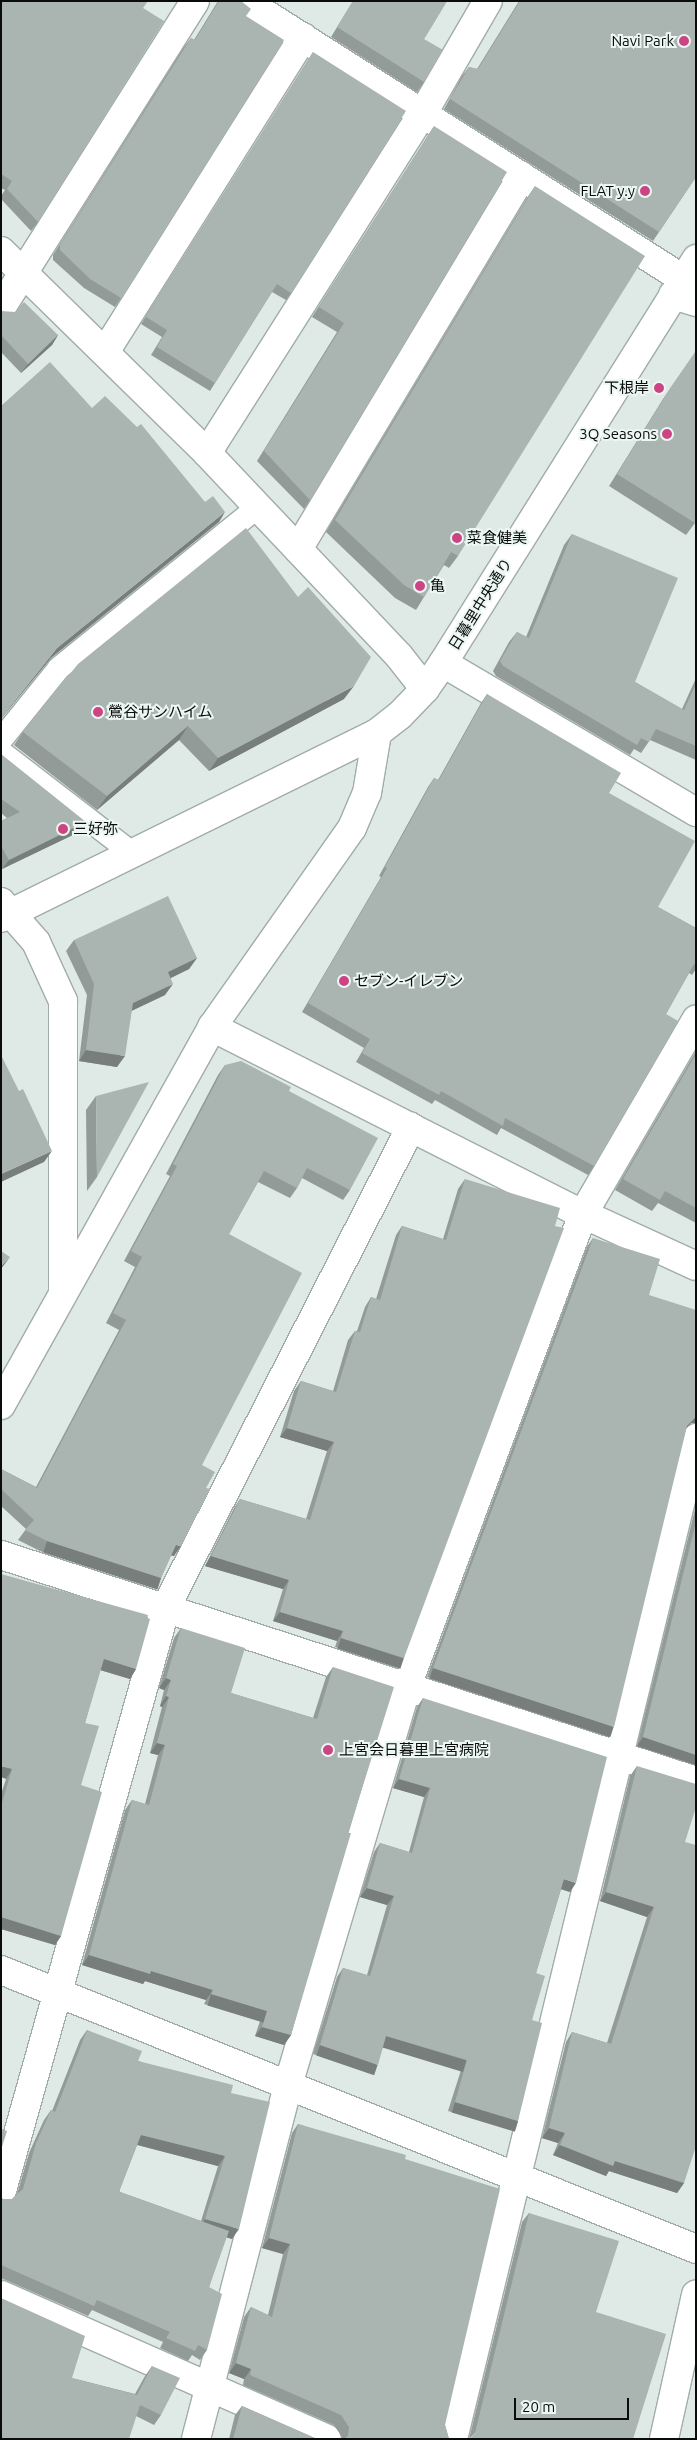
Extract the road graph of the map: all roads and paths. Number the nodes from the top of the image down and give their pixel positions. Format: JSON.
{"nodes":[{"id":1,"x":195,"y":1,"type":"edge"},
{"id":2,"x":245,"y":1,"type":"edge"},
{"id":3,"x":488,"y":1,"type":"edge"},
{"id":4,"x":303,"y":37,"type":"junction"},
{"id":5,"x":423,"y":112,"type":"junction"},
{"id":6,"x":522,"y":176,"type":"junction"},
{"id":7,"x":1,"y":251,"type":"edge"},
{"id":8,"x":24,"y":274,"type":"junction"},
{"id":9,"x":687,"y":284,"type":"edge"},
{"id":10,"x":1,"y":308,"type":"edge"},
{"id":11,"x":105,"y":352,"type":"junction"},
{"id":12,"x":207,"y":453,"type":"junction"},
{"id":13,"x":258,"y":507,"type":"junction"},
{"id":14,"x":298,"y":549,"type":"junction"},
{"id":15,"x":443,"y":662,"type":"junction"},
{"id":16,"x":425,"y":689,"type":"junction"},
{"id":17,"x":377,"y":733,"type":"junction"},
{"id":18,"x":1,"y":740,"type":"edge"},
{"id":19,"x":1,"y":752,"type":"edge"},
{"id":20,"x":696,"y":812,"type":"edge"},
{"id":21,"x":132,"y":853,"type":"junction"},
{"id":22,"x":4,"y":911,"type":"edge"},
{"id":23,"x":696,"y":1020,"type":"edge"},
{"id":24,"x":212,"y":1027,"type":"junction"},
{"id":25,"x":411,"y":1127,"type":"junction"},
{"id":26,"x":583,"y":1214,"type":"junction"},
{"id":27,"x":696,"y":1266,"type":"edge"},
{"id":28,"x":63,"y":1292,"type":"junction"},
{"id":29,"x":1,"y":1405,"type":"edge"},
{"id":30,"x":696,"y":1438,"type":"edge"},
{"id":31,"x":1,"y":1555,"type":"edge"},
{"id":32,"x":166,"y":1608,"type":"junction"},
{"id":33,"x":407,"y":1686,"type":"junction"},
{"id":34,"x":619,"y":1758,"type":"junction"},
{"id":35,"x":696,"y":1781,"type":"edge"},
{"id":36,"x":1,"y":1970,"type":"edge"},
{"id":37,"x":59,"y":1993,"type":"junction"},
{"id":38,"x":288,"y":2085,"type":"junction"},
{"id":39,"x":518,"y":2178,"type":"junction"},
{"id":40,"x":1,"y":2194,"type":"edge"},
{"id":41,"x":696,"y":2249,"type":"edge"},
{"id":42,"x":1,"y":2295,"type":"edge"},
{"id":43,"x":696,"y":2295,"type":"edge"},
{"id":44,"x":209,"y":2389,"type":"junction"},
{"id":45,"x":196,"y":2439,"type":"edge"},
{"id":46,"x":328,"y":2439,"type":"edge"},
{"id":47,"x":453,"y":2439,"type":"edge"},
{"id":48,"x":664,"y":2439,"type":"edge"}],
"edges":[{"from":1,"to":8,"type":"street"},
{"from":2,"to":4,"type":"street"},
{"from":3,"to":5,"type":"street"},
{"from":4,"to":5,"type":"street"},
{"from":4,"to":11,"type":"street"},
{"from":5,"to":6,"type":"street"},
{"from":5,"to":12,"type":"street"},
{"from":6,"to":9,"type":"street"},
{"from":6,"to":14,"type":"street"},
{"from":7,"to":8,"type":"street"},
{"from":8,"to":10,"type":"street"},
{"from":8,"to":11,"type":"street"},
{"from":9,"to":15,"type":"street","name":"日暮里中央通り"},
{"from":11,"to":12,"type":"street"},
{"from":12,"to":13,"type":"street"},
{"from":13,"to":14,"type":"street"},
{"from":13,"to":18,"type":"lane"},
{"from":14,"to":16,"type":"street"},
{"from":15,"to":16,"type":"street","name":"日暮里中央通り"},
{"from":15,"to":20,"type":"street"},
{"from":16,"to":17,"type":"street","name":"日暮里中央通り"},
{"from":17,"to":21,"type":"street","name":"日暮里中央通り"},
{"from":17,"to":24,"type":"street"},
{"from":19,"to":21,"type":"lane"},
{"from":21,"to":22,"type":"street","name":"日暮里中央通り"},
{"from":22,"to":28,"type":"street"},
{"from":23,"to":26,"type":"street"},
{"from":24,"to":25,"type":"street"},
{"from":24,"to":28,"type":"street"},
{"from":25,"to":26,"type":"street"},
{"from":25,"to":32,"type":"street"},
{"from":26,"to":27,"type":"street"},
{"from":26,"to":33,"type":"street"},
{"from":28,"to":29,"type":"street"},
{"from":30,"to":34,"type":"street"},
{"from":31,"to":32,"type":"street"},
{"from":32,"to":33,"type":"street"},
{"from":32,"to":37,"type":"street"},
{"from":33,"to":34,"type":"street"},
{"from":33,"to":38,"type":"street"},
{"from":34,"to":35,"type":"street"},
{"from":34,"to":39,"type":"street"},
{"from":36,"to":37,"type":"street"},
{"from":37,"to":38,"type":"street"},
{"from":37,"to":40,"type":"street"},
{"from":38,"to":39,"type":"street"},
{"from":38,"to":44,"type":"street"},
{"from":39,"to":41,"type":"street"},
{"from":39,"to":47,"type":"street"},
{"from":42,"to":44,"type":"street"},
{"from":43,"to":48,"type":"street"},
{"from":44,"to":45,"type":"street"},
{"from":44,"to":46,"type":"street"}]}
